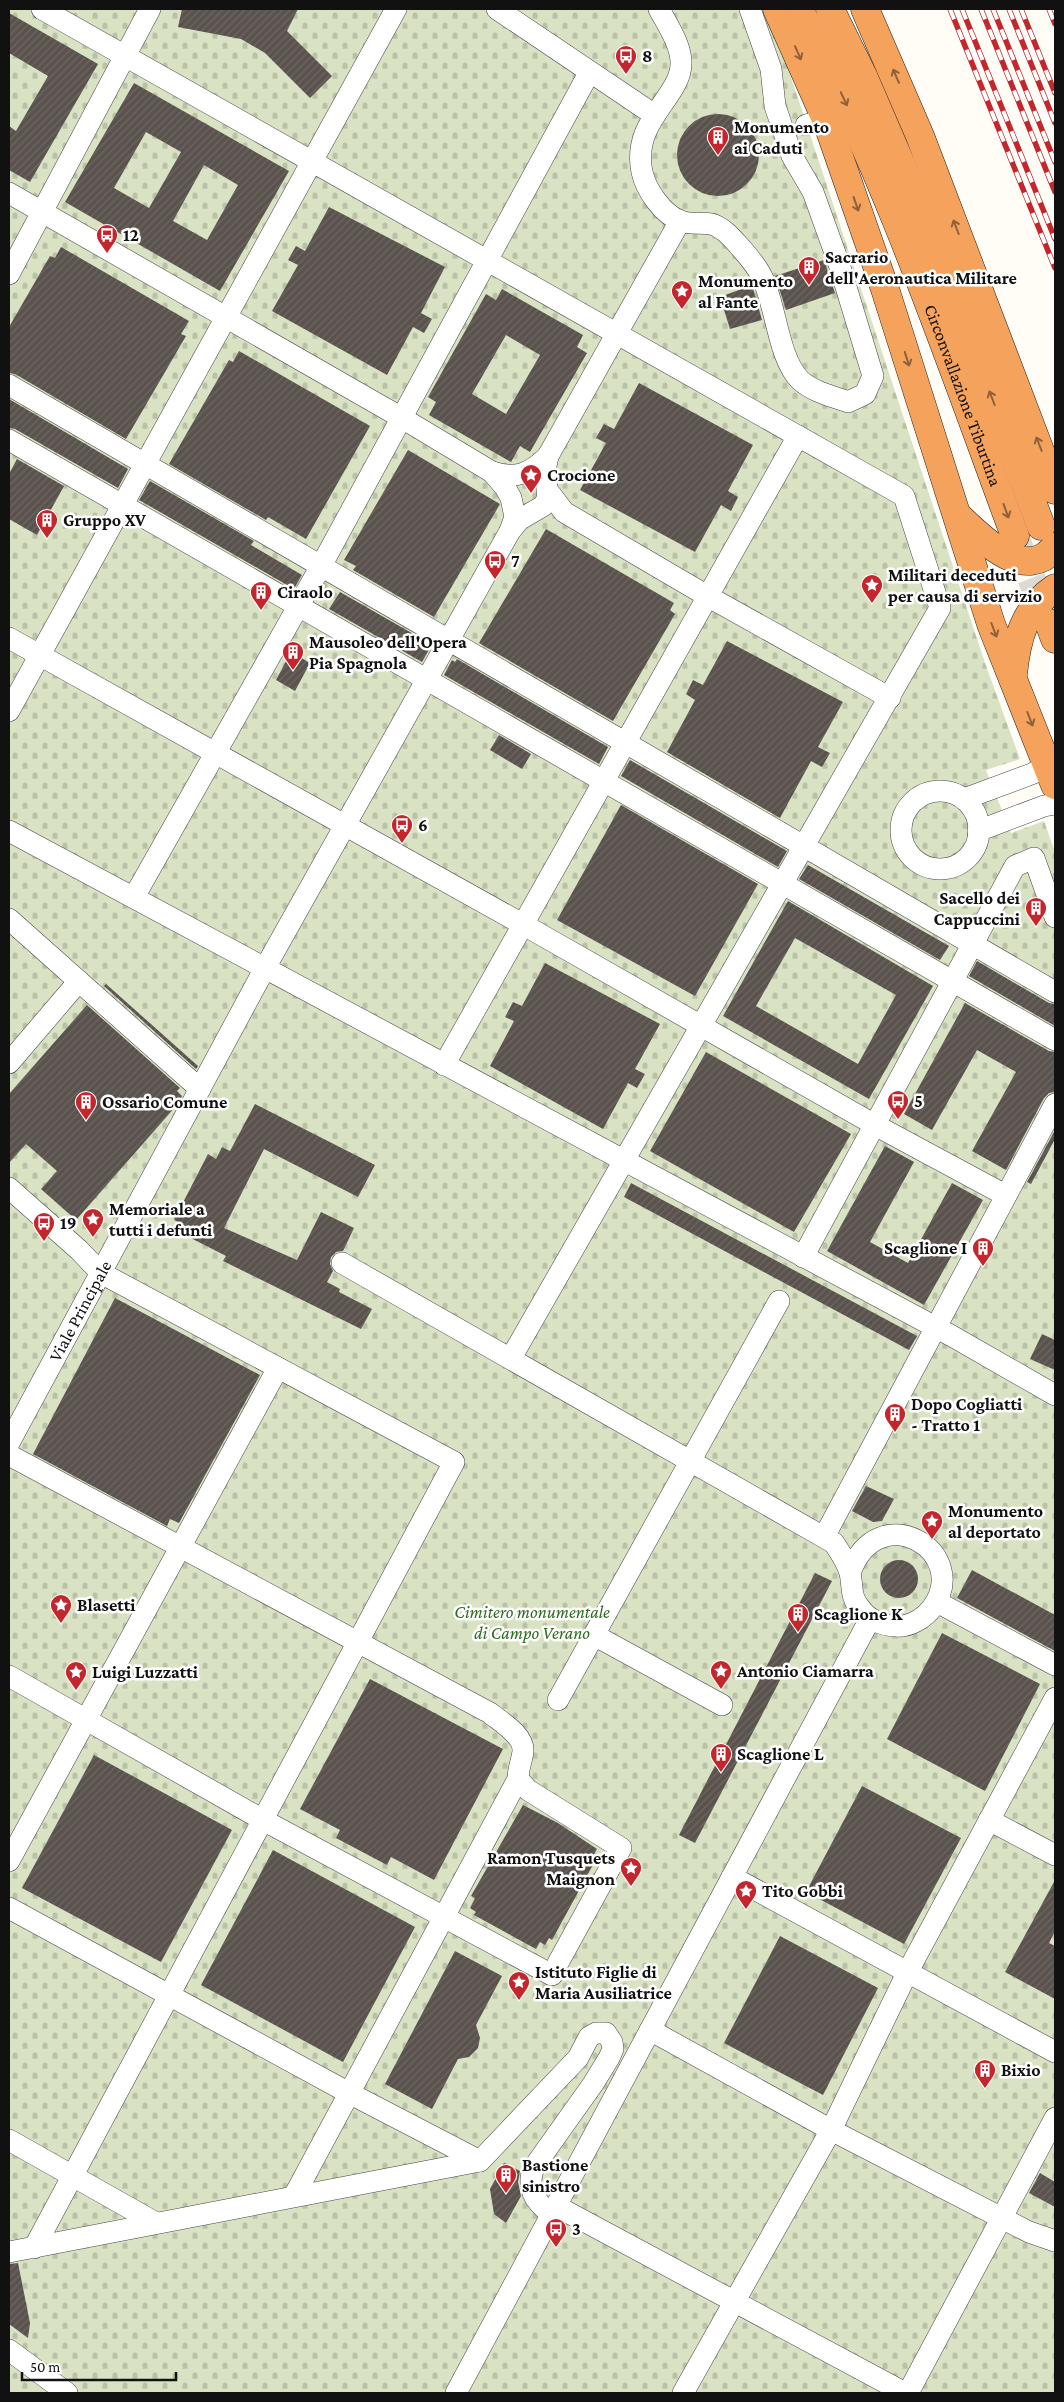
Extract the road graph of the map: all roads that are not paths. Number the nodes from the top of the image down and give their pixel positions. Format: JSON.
{"nodes":[{"id":1,"x":42,"y":9,"type":"edge"},
{"id":2,"x":150,"y":9,"type":"edge"},
{"id":3,"x":396,"y":9,"type":"edge"},
{"id":4,"x":497,"y":9,"type":"edge"},
{"id":5,"x":659,"y":9,"type":"edge"},
{"id":6,"x":750,"y":9,"type":"edge"},
{"id":7,"x":777,"y":9,"type":"edge"},
{"id":8,"x":799,"y":9,"type":"edge"},
{"id":9,"x":830,"y":9,"type":"edge"},
{"id":10,"x":864,"y":9,"type":"edge"},
{"id":11,"x":126,"y":56,"type":"junction"},
{"id":12,"x":589,"y":72,"type":"junction"},
{"id":13,"x":654,"y":114,"type":"junction"},
{"id":14,"x":907,"y":135,"type":"dead end"},
{"id":15,"x":311,"y":163,"type":"junction"},
{"id":16,"x":9,"y":193,"type":"edge"},
{"id":17,"x":43,"y":213,"type":"junction"},
{"id":18,"x":680,"y":221,"type":"junction"},
{"id":19,"x":932,"y":236,"type":"junction"},
{"id":20,"x":487,"y":262,"type":"junction"},
{"id":21,"x":9,"y":274,"type":"edge"},
{"id":22,"x":226,"y":318,"type":"junction"},
{"id":23,"x":616,"y":333,"type":"junction"},
{"id":24,"x":9,"y":385,"type":"edge"},
{"id":25,"x":402,"y":418,"type":"junction"},
{"id":26,"x":798,"y":436,"type":"junction"},
{"id":27,"x":9,"y":440,"type":"edge"},
{"id":28,"x":145,"y":464,"type":"junction"},
{"id":29,"x":492,"y":472,"type":"junction"},
{"id":30,"x":536,"y":487,"type":"junction"},
{"id":31,"x":1055,"y":490,"type":"edge"},
{"id":32,"x":511,"y":498,"type":"junction"},
{"id":33,"x":122,"y":505,"type":"junction"},
{"id":34,"x":958,"y":517,"type":"junction"},
{"id":35,"x":510,"y":531,"type":"junction"},
{"id":36,"x":1015,"y":536,"type":"tunnel mouth"},
{"id":37,"x":1048,"y":536,"type":"edge"},
{"id":38,"x":321,"y":566,"type":"junction"},
{"id":39,"x":1055,"y":588,"type":"edge"},
{"id":40,"x":709,"y":596,"type":"junction"},
{"id":41,"x":298,"y":606,"type":"junction"},
{"id":42,"x":9,"y":638,"type":"edge"},
{"id":43,"x":450,"y":640,"type":"junction"},
{"id":44,"x":40,"y":654,"type":"junction"},
{"id":45,"x":1013,"y":674,"type":"junction"},
{"id":46,"x":428,"y":681,"type":"junction"},
{"id":47,"x":890,"y":698,"type":"junction"},
{"id":48,"x":9,"y":711,"type":"edge"},
{"id":49,"x":626,"y":743,"type":"junction"},
{"id":50,"x":214,"y":754,"type":"junction"},
{"id":51,"x":1051,"y":774,"type":"edge"},
{"id":52,"x":605,"y":782,"type":"junction"},
{"id":53,"x":964,"y":799,"type":"junction"},
{"id":54,"x":1055,"y":804,"type":"edge"},
{"id":55,"x":345,"y":826,"type":"junction"},
{"id":56,"x":9,"y":831,"type":"edge"},
{"id":57,"x":978,"y":831,"type":"junction"},
{"id":58,"x":802,"y":846,"type":"junction"},
{"id":59,"x":781,"y":883,"type":"junction"},
{"id":60,"x":134,"y":897,"type":"junction"},
{"id":61,"x":1055,"y":917,"type":"edge"},
{"id":62,"x":9,"y":919,"type":"edge"},
{"id":63,"x":524,"y":925,"type":"junction"},
{"id":64,"x":973,"y":945,"type":"junction"},
{"id":65,"x":266,"y":968,"type":"junction"},
{"id":66,"x":79,"y":981,"type":"junction"},
{"id":67,"x":953,"y":982,"type":"junction"},
{"id":68,"x":1055,"y":992,"type":"edge"},
{"id":69,"x":702,"y":1026,"type":"junction"},
{"id":70,"x":1055,"y":1040,"type":"edge"},
{"id":71,"x":9,"y":1063,"type":"edge"},
{"id":72,"x":444,"y":1065,"type":"junction"},
{"id":73,"x":200,"y":1089,"type":"junction"},
{"id":74,"x":1055,"y":1104,"type":"edge"},
{"id":75,"x":876,"y":1125,"type":"junction"},
{"id":76,"x":623,"y":1161,"type":"junction"},
{"id":77,"x":9,"y":1188,"type":"edge"},
{"id":78,"x":1005,"y":1195,"type":"junction"},
{"id":79,"x":803,"y":1257,"type":"junction"},
{"id":80,"x":342,"y":1262,"type":"dead end"},
{"id":81,"x":101,"y":1273,"type":"junction"},
{"id":82,"x":779,"y":1301,"type":"dead end"},
{"id":83,"x":934,"y":1328,"type":"junction"},
{"id":84,"x":511,"y":1358,"type":"junction"},
{"id":85,"x":278,"y":1368,"type":"junction"},
{"id":86,"x":1055,"y":1395,"type":"edge"},
{"id":87,"x":9,"y":1444,"type":"edge"},
{"id":88,"x":9,"y":1454,"type":"edge"},
{"id":89,"x":691,"y":1461,"type":"junction"},
{"id":90,"x":829,"y":1540,"type":"junction"},
{"id":91,"x":866,"y":1545,"type":"junction"},
{"id":92,"x":182,"y":1546,"type":"junction"},
{"id":93,"x":850,"y":1573,"type":"junction"},
{"id":94,"x":937,"y":1602,"type":"junction"},
{"id":95,"x":870,"y":1619,"type":"junction"},
{"id":96,"x":594,"y":1635,"type":"junction"},
{"id":97,"x":357,"y":1642,"type":"junction"},
{"id":98,"x":1055,"y":1665,"type":"edge"},
{"id":99,"x":9,"y":1676,"type":"edge"},
{"id":100,"x":1055,"y":1698,"type":"edge"},
{"id":101,"x":558,"y":1700,"type":"dead end"},
{"id":102,"x":722,"y":1705,"type":"dead end"},
{"id":103,"x":86,"y":1720,"type":"junction"},
{"id":104,"x":518,"y":1779,"type":"junction"},
{"id":105,"x":263,"y":1820,"type":"junction"},
{"id":106,"x":989,"y":1820,"type":"junction"},
{"id":107,"x":1055,"y":1854,"type":"edge"},
{"id":108,"x":9,"y":1861,"type":"edge"},
{"id":109,"x":732,"y":1877,"type":"junction"},
{"id":110,"x":9,"y":1908,"type":"edge"},
{"id":111,"x":443,"y":1916,"type":"junction"},
{"id":112,"x":907,"y":1973,"type":"junction"},
{"id":113,"x":170,"y":1996,"type":"junction"},
{"id":114,"x":650,"y":2030,"type":"junction"},
{"id":115,"x":1055,"y":2052,"type":"edge"},
{"id":116,"x":349,"y":2093,"type":"junction"},
{"id":117,"x":1055,"y":2118,"type":"edge"},
{"id":118,"x":831,"y":2130,"type":"junction"},
{"id":119,"x":9,"y":2140,"type":"edge"},
{"id":120,"x":480,"y":2161,"type":"junction"},
{"id":121,"x":73,"y":2176,"type":"junction"},
{"id":122,"x":294,"y":2196,"type":"junction"},
{"id":123,"x":553,"y":2210,"type":"junction"},
{"id":124,"x":1001,"y":2218,"type":"junction"},
{"id":125,"x":156,"y":2223,"type":"junction"},
{"id":126,"x":1055,"y":2241,"type":"edge"},
{"id":127,"x":34,"y":2248,"type":"junction"},
{"id":128,"x":9,"y":2252,"type":"edge"},
{"id":129,"x":734,"y":2300,"type":"junction"},
{"id":130,"x":9,"y":2350,"type":"edge"},
{"id":131,"x":67,"y":2393,"type":"edge"},
{"id":132,"x":456,"y":2393,"type":"edge"},
{"id":133,"x":683,"y":2393,"type":"edge"},
{"id":134,"x":906,"y":2393,"type":"edge"}],
"edges":[{"from":1,"to":11,"type":"lane"},
{"from":2,"to":11,"type":"lane"},
{"from":3,"to":15,"type":"lane"},
{"from":4,"to":12,"type":"lane"},
{"from":5,"to":13,"type":"lane"},
{"from":6,"to":18,"type":"lane"},
{"from":7,"to":34,"type":"highway","one_way":true},
{"from":8,"to":36,"type":"highway","name":"Circonvallazione Tiburtina","one_way":true},
{"from":9,"to":19,"type":"highway","name":"Circonvallazione Tiburtina"},
{"from":31,"to":10,"type":"highway","one_way":true},
{"from":11,"to":15,"type":"lane"},
{"from":11,"to":17,"type":"lane"},
{"from":12,"to":13,"type":"lane"},
{"from":12,"to":20,"type":"lane"},
{"from":13,"to":18,"type":"lane"},
{"from":14,"to":19,"type":"highway"},
{"from":15,"to":20,"type":"lane"},
{"from":15,"to":22,"type":"lane"},
{"from":16,"to":17,"type":"lane"},
{"from":17,"to":21,"type":"lane"},
{"from":17,"to":22,"type":"lane"},
{"from":18,"to":23,"type":"lane"},
{"from":37,"to":19,"type":"highway","name":"Circonvallazione Tiburtina","one_way":true},
{"from":20,"to":23,"type":"lane"},
{"from":20,"to":25,"type":"lane"},
{"from":22,"to":25,"type":"lane"},
{"from":22,"to":28,"type":"lane"},
{"from":23,"to":26,"type":"lane"},
{"from":23,"to":30,"type":"lane"},
{"from":24,"to":28,"type":"lane"},
{"from":25,"to":29,"type":"lane"},
{"from":25,"to":38,"type":"lane"},
{"from":26,"to":40,"type":"lane"},
{"from":26,"to":47,"type":"lane"},
{"from":27,"to":33,"type":"lane"},
{"from":28,"to":33,"type":"lane"},
{"from":28,"to":38,"type":"lane"},
{"from":29,"to":30,"type":"lane"},
{"from":29,"to":32,"type":"lane"},
{"from":30,"to":32,"type":"lane"},
{"from":30,"to":32,"type":"lane"},
{"from":30,"to":35,"type":"lane"},
{"from":30,"to":40,"type":"lane"},
{"from":32,"to":35,"type":"lane"},
{"from":33,"to":41,"type":"lane"},
{"from":33,"to":44,"type":"lane"},
{"from":34,"to":37,"type":"highway"},
{"from":34,"to":45,"type":"highway","one_way":true},
{"from":35,"to":43,"type":"lane","name":"Viale Principale"},
{"from":38,"to":41,"type":"lane"},
{"from":38,"to":43,"type":"lane"},
{"from":39,"to":45,"type":"highway"},
{"from":40,"to":47,"type":"lane"},
{"from":40,"to":49,"type":"lane"},
{"from":41,"to":46,"type":"lane"},
{"from":41,"to":50,"type":"lane"},
{"from":42,"to":44,"type":"lane"},
{"from":43,"to":46,"type":"lane","name":"Viale Principale"},
{"from":43,"to":49,"type":"lane"},
{"from":44,"to":48,"type":"lane"},
{"from":44,"to":50,"type":"lane"},
{"from":45,"to":51,"type":"highway","one_way":true},
{"from":46,"to":52,"type":"lane"},
{"from":46,"to":55,"type":"lane","name":"Viale Principale"},
{"from":47,"to":58,"type":"lane"},
{"from":49,"to":52,"type":"lane"},
{"from":49,"to":58,"type":"lane"},
{"from":50,"to":55,"type":"lane"},
{"from":50,"to":60,"type":"lane"},
{"from":51,"to":53,"type":"lane"},
{"from":52,"to":59,"type":"lane"},
{"from":52,"to":63,"type":"lane"},
{"from":53,"to":57,"type":"lane"},
{"from":53,"to":57,"type":"lane"},
{"from":54,"to":57,"type":"lane"},
{"from":55,"to":63,"type":"lane"},
{"from":55,"to":65,"type":"lane","name":"Viale Principale"},
{"from":56,"to":60,"type":"lane"},
{"from":58,"to":59,"type":"lane"},
{"from":58,"to":64,"type":"lane"},
{"from":59,"to":67,"type":"lane"},
{"from":59,"to":69,"type":"lane"},
{"from":60,"to":65,"type":"lane"},
{"from":61,"to":64,"type":"lane"},
{"from":62,"to":66,"type":"lane"},
{"from":63,"to":69,"type":"lane"},
{"from":63,"to":72,"type":"lane"},
{"from":64,"to":67,"type":"lane"},
{"from":64,"to":68,"type":"lane"},
{"from":65,"to":72,"type":"lane"},
{"from":65,"to":73,"type":"lane","name":"Viale Principale"},
{"from":66,"to":71,"type":"lane"},
{"from":66,"to":73,"type":"lane"},
{"from":67,"to":70,"type":"lane"},
{"from":67,"to":75,"type":"lane"},
{"from":69,"to":75,"type":"lane"},
{"from":69,"to":76,"type":"lane"},
{"from":72,"to":76,"type":"lane"},
{"from":73,"to":81,"type":"lane","name":"Viale Principale"},
{"from":74,"to":78,"type":"lane"},
{"from":75,"to":78,"type":"lane"},
{"from":75,"to":79,"type":"lane"},
{"from":76,"to":79,"type":"lane"},
{"from":76,"to":84,"type":"lane"},
{"from":77,"to":81,"type":"lane"},
{"from":78,"to":83,"type":"lane"},
{"from":79,"to":83,"type":"lane"},
{"from":80,"to":84,"type":"lane"},
{"from":81,"to":85,"type":"lane"},
{"from":81,"to":87,"type":"lane","name":"Viale Principale"},
{"from":82,"to":89,"type":"lane"},
{"from":83,"to":86,"type":"lane"},
{"from":83,"to":90,"type":"lane"},
{"from":84,"to":89,"type":"lane"},
{"from":85,"to":92,"type":"lane"},
{"from":85,"to":97,"type":"lane"},
{"from":88,"to":92,"type":"lane"},
{"from":89,"to":90,"type":"lane"},
{"from":89,"to":96,"type":"lane"},
{"from":90,"to":91,"type":"lane"},
{"from":90,"to":93,"type":"lane"},
{"from":91,"to":93,"type":"lane"},
{"from":91,"to":94,"type":"lane"},
{"from":92,"to":97,"type":"lane"},
{"from":92,"to":103,"type":"lane"},
{"from":93,"to":95,"type":"lane"},
{"from":94,"to":95,"type":"lane"},
{"from":94,"to":98,"type":"lane"},
{"from":95,"to":109,"type":"lane"},
{"from":96,"to":101,"type":"lane"},
{"from":96,"to":102,"type":"lane"},
{"from":97,"to":104,"type":"lane"},
{"from":97,"to":105,"type":"lane"},
{"from":99,"to":103,"type":"lane"},
{"from":100,"to":106,"type":"lane"},
{"from":103,"to":105,"type":"lane"},
{"from":103,"to":108,"type":"lane"},
{"from":104,"to":111,"type":"lane"},
{"from":104,"to":111,"type":"lane"},
{"from":105,"to":111,"type":"lane"},
{"from":105,"to":113,"type":"lane"},
{"from":106,"to":107,"type":"lane"},
{"from":106,"to":112,"type":"lane"},
{"from":109,"to":112,"type":"lane"},
{"from":109,"to":114,"type":"lane"},
{"from":110,"to":113,"type":"lane"},
{"from":111,"to":116,"type":"lane"},
{"from":112,"to":115,"type":"lane"},
{"from":112,"to":118,"type":"lane"},
{"from":113,"to":116,"type":"lane"},
{"from":113,"to":121,"type":"lane"},
{"from":114,"to":118,"type":"lane"},
{"from":114,"to":123,"type":"lane"},
{"from":116,"to":120,"type":"lane"},
{"from":116,"to":122,"type":"lane"},
{"from":117,"to":124,"type":"lane"},
{"from":118,"to":124,"type":"lane"},
{"from":118,"to":129,"type":"lane"},
{"from":119,"to":121,"type":"lane"},
{"from":120,"to":122,"type":"lane"},
{"from":120,"to":123,"type":"lane"},
{"from":121,"to":125,"type":"lane"},
{"from":121,"to":127,"type":"lane"},
{"from":122,"to":125,"type":"lane"},
{"from":123,"to":129,"type":"lane"},
{"from":123,"to":132,"type":"lane"},
{"from":124,"to":126,"type":"lane"},
{"from":124,"to":134,"type":"lane"},
{"from":125,"to":127,"type":"lane"},
{"from":127,"to":128,"type":"lane"},
{"from":129,"to":133,"type":"lane"},
{"from":129,"to":134,"type":"lane"},
{"from":130,"to":131,"type":"lane"}]}
